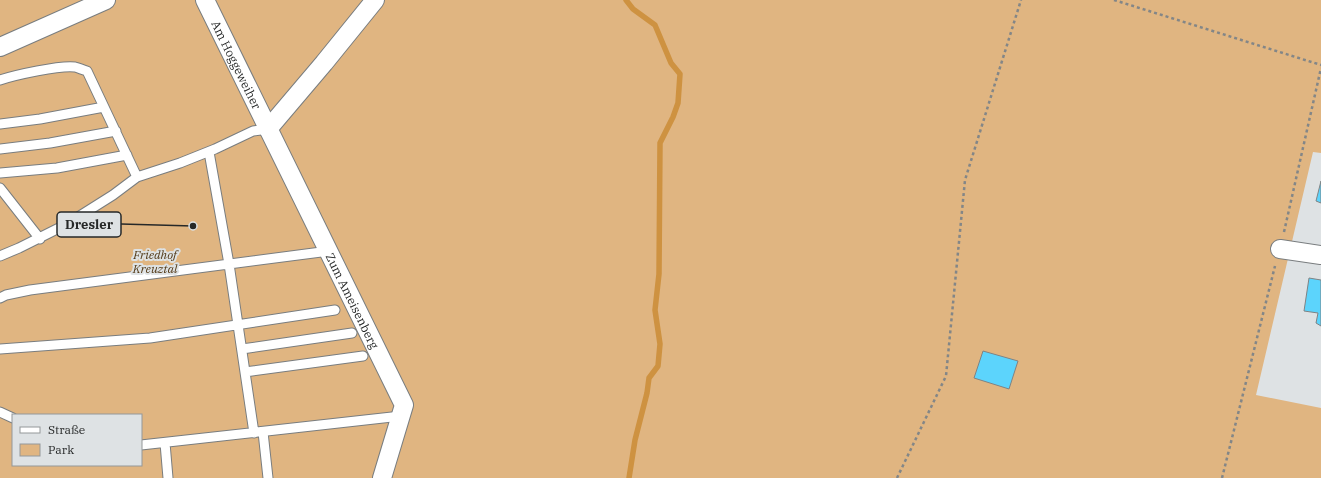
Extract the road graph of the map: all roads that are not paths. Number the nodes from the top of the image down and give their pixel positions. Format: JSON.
{"nodes":[{"id":1,"x":106,"y":0,"type":"edge"},
{"id":2,"x":205,"y":0,"type":"edge"},
{"id":3,"x":374,"y":0,"type":"edge"},
{"id":4,"x":0,"y":47,"type":"edge"},
{"id":5,"x":0,"y":80,"type":"edge"},
{"id":6,"x":104,"y":107,"type":"junction"},
{"id":7,"x":0,"y":124,"type":"edge"},
{"id":8,"x":268,"y":129,"type":"junction"},
{"id":9,"x":116,"y":131,"type":"junction"},
{"id":10,"x":0,"y":149,"type":"edge"},
{"id":11,"x":209,"y":152,"type":"junction"},
{"id":12,"x":127,"y":155,"type":"junction"},
{"id":13,"x":0,"y":173,"type":"edge"},
{"id":14,"x":137,"y":177,"type":"junction"},
{"id":15,"x":0,"y":188,"type":"edge"},
{"id":16,"x":40,"y":239,"type":"junction"},
{"id":17,"x":1280,"y":249,"type":"road end"},
{"id":18,"x":329,"y":251,"type":"junction"},
{"id":19,"x":1321,"y":255,"type":"edge"},
{"id":20,"x":0,"y":256,"type":"edge"},
{"id":21,"x":229,"y":264,"type":"junction"},
{"id":22,"x":0,"y":298,"type":"edge"},
{"id":23,"x":336,"y":310,"type":"dead end"},
{"id":24,"x":238,"y":325,"type":"junction"},
{"id":25,"x":352,"y":333,"type":"dead end"},
{"id":26,"x":0,"y":349,"type":"edge"},
{"id":27,"x":242,"y":349,"type":"junction"},
{"id":28,"x":363,"y":356,"type":"dead end"},
{"id":29,"x":245,"y":372,"type":"junction"},
{"id":30,"x":0,"y":412,"type":"edge"},
{"id":31,"x":401,"y":416,"type":"junction"},
{"id":32,"x":12,"y":418,"type":"edge"},
{"id":33,"x":259,"y":432,"type":"junction"},
{"id":34,"x":165,"y":443,"type":"junction"},
{"id":35,"x":142,"y":445,"type":"edge"},
{"id":36,"x":168,"y":478,"type":"edge"},
{"id":37,"x":268,"y":478,"type":"edge"},
{"id":38,"x":382,"y":478,"type":"edge"}],
"edges":[{"from":1,"to":4,"type":"street"},
{"from":2,"to":8,"type":"street","name":"Am Hoggeweiher"},
{"from":3,"to":8,"type":"street"},
{"from":5,"to":6,"type":"lane"},
{"from":6,"to":7,"type":"lane"},
{"from":6,"to":9,"type":"lane"},
{"from":8,"to":11,"type":"lane"},
{"from":8,"to":18,"type":"street","name":"Zum Ameisenberg"},
{"from":9,"to":10,"type":"lane"},
{"from":9,"to":12,"type":"lane"},
{"from":11,"to":14,"type":"lane"},
{"from":11,"to":21,"type":"lane"},
{"from":12,"to":13,"type":"lane"},
{"from":12,"to":14,"type":"lane"},
{"from":14,"to":16,"type":"lane"},
{"from":15,"to":16,"type":"lane"},
{"from":16,"to":20,"type":"lane"},
{"from":17,"to":19,"type":"street"},
{"from":18,"to":21,"type":"lane"},
{"from":18,"to":31,"type":"street","name":"Zum Ameisenberg"},
{"from":21,"to":22,"type":"lane"},
{"from":21,"to":24,"type":"lane"},
{"from":23,"to":24,"type":"lane"},
{"from":24,"to":26,"type":"lane"},
{"from":24,"to":27,"type":"lane"},
{"from":25,"to":27,"type":"lane"},
{"from":27,"to":29,"type":"lane"},
{"from":28,"to":29,"type":"lane"},
{"from":29,"to":33,"type":"lane"},
{"from":30,"to":32,"type":"lane"},
{"from":31,"to":33,"type":"lane"},
{"from":31,"to":38,"type":"street","name":"Zum Ameisenberg"},
{"from":33,"to":34,"type":"lane"},
{"from":33,"to":37,"type":"lane"},
{"from":34,"to":35,"type":"lane"},
{"from":34,"to":36,"type":"lane"}]}
